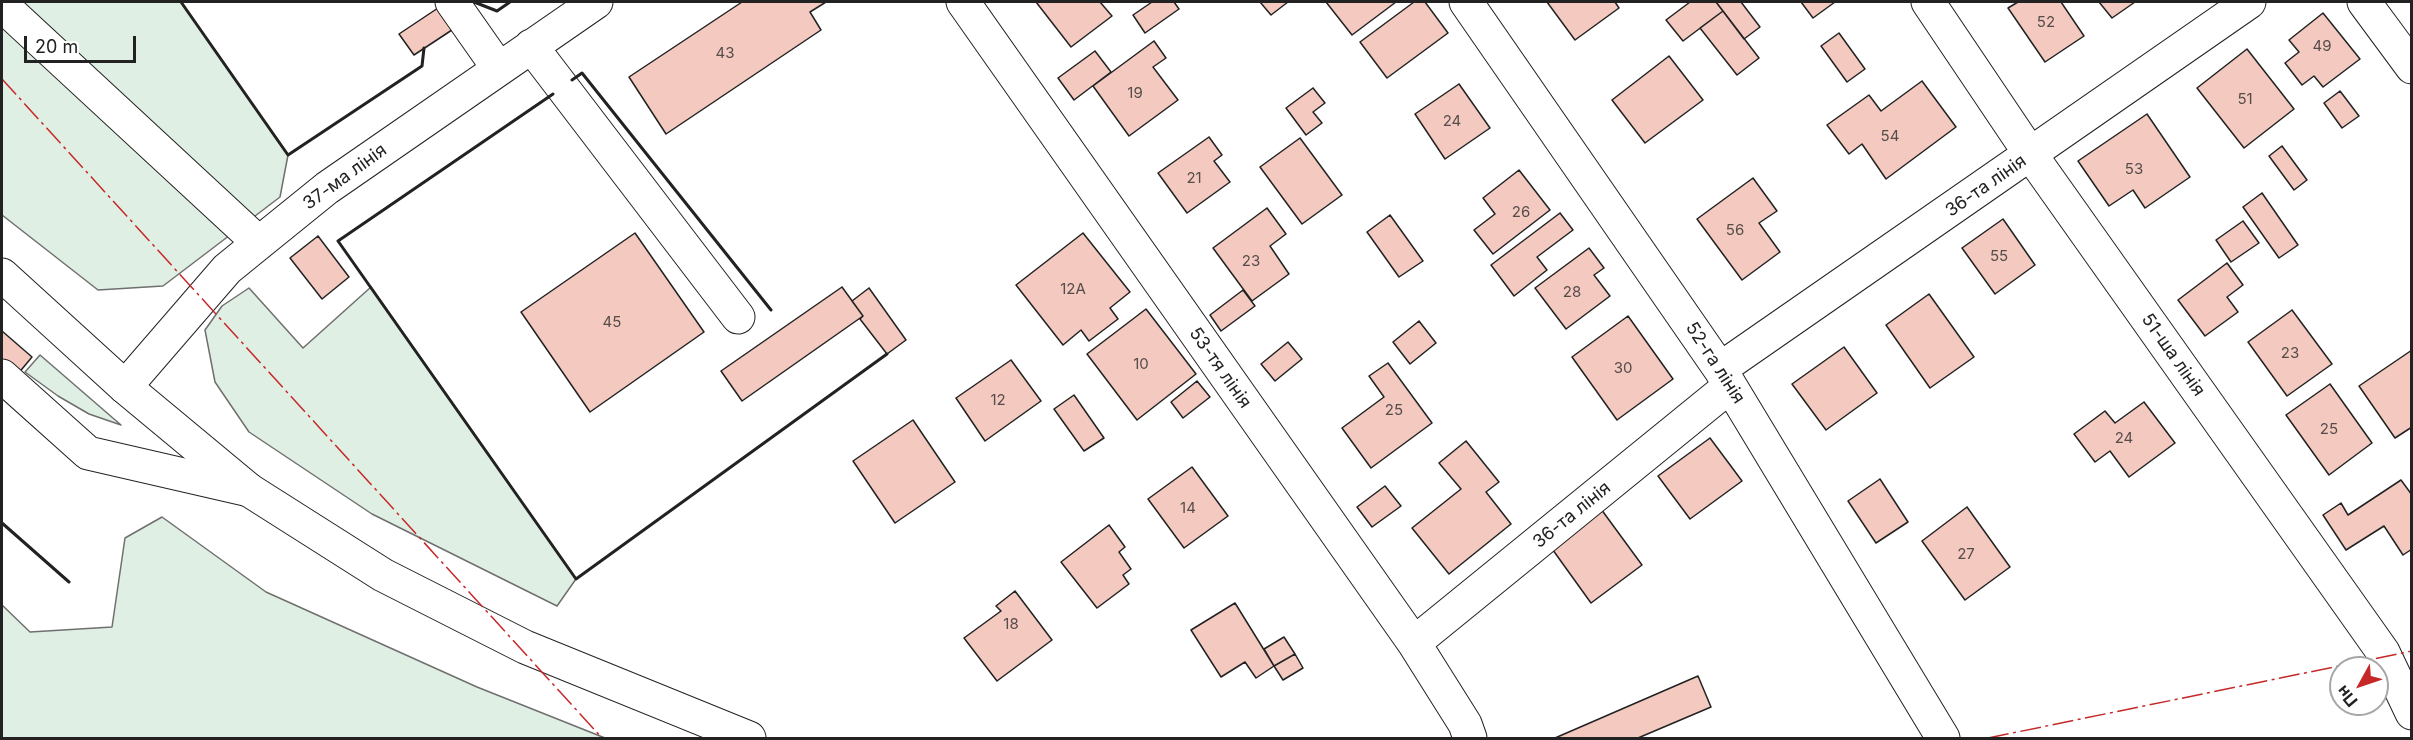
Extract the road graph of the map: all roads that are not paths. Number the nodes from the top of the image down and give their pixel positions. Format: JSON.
{"nodes":[{"id":1,"x":452,"y":2,"type":"edge"},
{"id":2,"x":596,"y":2,"type":"edge"},
{"id":3,"x":963,"y":2,"type":"edge"},
{"id":4,"x":1466,"y":2,"type":"edge"},
{"id":5,"x":1928,"y":2,"type":"edge"},
{"id":6,"x":2249,"y":2,"type":"edge"},
{"id":7,"x":2364,"y":2,"type":"edge"},
{"id":8,"x":2,"y":5,"type":"edge"},
{"id":9,"x":531,"y":46,"type":"junction"},
{"id":10,"x":2412,"y":67,"type":"edge"},
{"id":11,"x":499,"y":69,"type":"junction"},
{"id":12,"x":2031,"y":155,"type":"junction"},
{"id":13,"x":259,"y":243,"type":"junction"},
{"id":14,"x":2,"y":275,"type":"edge"},
{"id":15,"x":738,"y":317,"type":"dead end"},
{"id":16,"x":2,"y":376,"type":"edge"},
{"id":17,"x":1725,"y":378,"type":"junction"},
{"id":18,"x":125,"y":387,"type":"junction"},
{"id":19,"x":249,"y":490,"type":"junction"},
{"id":20,"x":1414,"y":643,"type":"junction"},
{"id":21,"x":2412,"y":713,"type":"edge"},
{"id":22,"x":744,"y":738,"type":"edge"},
{"id":23,"x":1470,"y":738,"type":"edge"},
{"id":24,"x":1943,"y":738,"type":"edge"}],
"edges":[{"from":1,"to":11,"type":"main road"},
{"from":2,"to":9,"type":"main road","name":"37-ма лінія"},
{"from":3,"to":20,"type":"main road","name":"53-тя лінія"},
{"from":4,"to":17,"type":"main road","name":"52-га лінія"},
{"from":5,"to":12,"type":"main road","name":"51-ша лінія"},
{"from":6,"to":12,"type":"main road","name":"36-та лінія"},
{"from":7,"to":10,"type":"main road"},
{"from":8,"to":13,"type":"main road"},
{"from":9,"to":11,"type":"main road","name":"37-ма лінія"},
{"from":9,"to":15,"type":"main road"},
{"from":11,"to":13,"type":"main road","name":"37-ма лінія"},
{"from":12,"to":17,"type":"main road","name":"36-та лінія"},
{"from":12,"to":21,"type":"main road","name":"51-ша лінія"},
{"from":13,"to":18,"type":"main road","name":"37-ма лінія"},
{"from":14,"to":18,"type":"main road"},
{"from":16,"to":19,"type":"main road"},
{"from":17,"to":20,"type":"main road","name":"36-та лінія"},
{"from":17,"to":24,"type":"main road","name":"52-га лінія"},
{"from":18,"to":19,"type":"main road"},
{"from":19,"to":22,"type":"main road"},
{"from":20,"to":23,"type":"main road","name":"53-тя лінія"}]}
